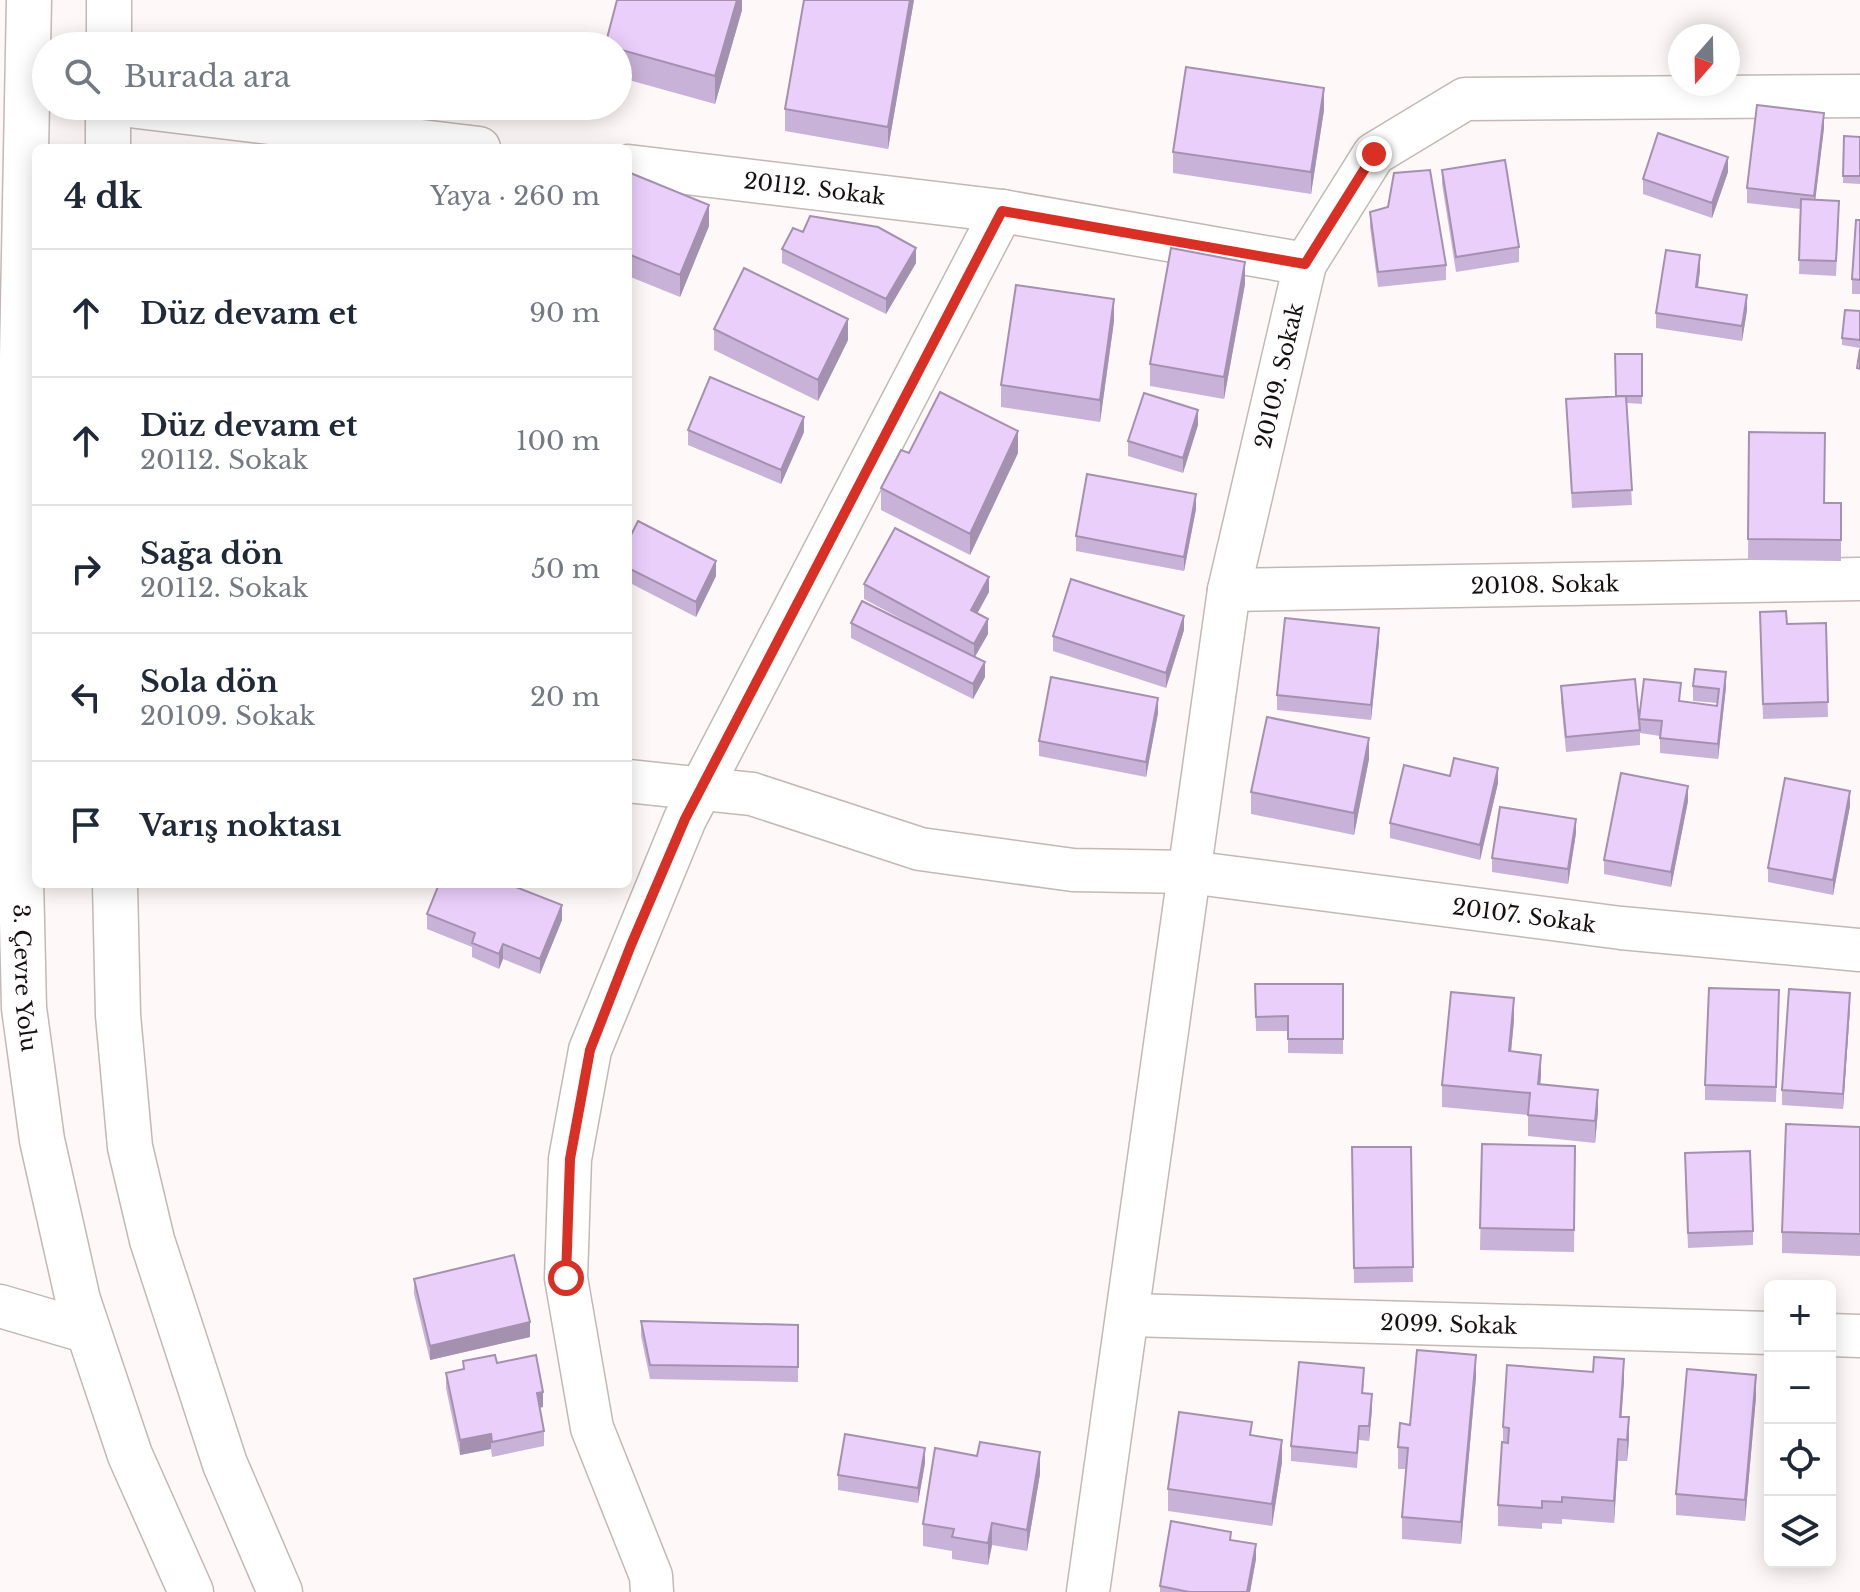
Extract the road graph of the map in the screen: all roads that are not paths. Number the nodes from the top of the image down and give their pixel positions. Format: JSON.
{"nodes":[{"id":1,"x":109,"y":0,"type":"edge"},
{"id":2,"x":19,"y":26,"type":"edge"},
{"id":3,"x":109,"y":32,"type":"edge"},
{"id":4,"x":1860,"y":96,"type":"edge"},
{"id":5,"x":122,"y":120,"type":"edge"},
{"id":6,"x":239,"y":120,"type":"edge"},
{"id":7,"x":110,"y":144,"type":"edge"},
{"id":8,"x":445,"y":144,"type":"edge"},
{"id":9,"x":632,"y":166,"type":"edge"},
{"id":10,"x":1002,"y":211,"type":"junction"},
{"id":11,"x":1305,"y":264,"type":"junction"},
{"id":12,"x":1860,"y":579,"type":"edge"},
{"id":13,"x":1229,"y":590,"type":"junction"},
{"id":14,"x":710,"y":773,"type":"junction"},
{"id":15,"x":632,"y":781,"type":"edge"},
{"id":16,"x":1189,"y":872,"type":"junction"},
{"id":17,"x":116,"y":888,"type":"edge"},
{"id":18,"x":1860,"y":950,"type":"edge"},
{"id":19,"x":0,"y":1306,"type":"edge"},
{"id":20,"x":1129,"y":1315,"type":"junction"},
{"id":21,"x":88,"y":1332,"type":"junction"},
{"id":22,"x":1764,"y":1333,"type":"edge"},
{"id":23,"x":1836,"y":1335,"type":"edge"},
{"id":24,"x":1860,"y":1336,"type":"edge"},
{"id":25,"x":191,"y":1592,"type":"edge"},
{"id":26,"x":280,"y":1592,"type":"edge"},
{"id":27,"x":652,"y":1592,"type":"edge"},
{"id":28,"x":1088,"y":1592,"type":"edge"}],
"edges":[{"from":1,"to":3,"type":"main road"},
{"from":2,"to":21,"type":"main road","name":"3. Çevre Yolu"},
{"from":4,"to":11,"type":"street","name":"20109. Sokak"},
{"from":5,"to":7,"type":"main road"},
{"from":6,"to":8,"type":"street"},
{"from":9,"to":10,"type":"street","name":"20112. Sokak"},
{"from":10,"to":11,"type":"street","name":"20112. Sokak"},
{"from":10,"to":14,"type":"street"},
{"from":11,"to":13,"type":"street","name":"20109. Sokak"},
{"from":12,"to":13,"type":"street","name":"20108. Sokak"},
{"from":13,"to":16,"type":"street","name":"20109. Sokak"},
{"from":14,"to":15,"type":"street","name":"20107. Sokak"},
{"from":14,"to":16,"type":"street","name":"20107. Sokak"},
{"from":14,"to":27,"type":"street"},
{"from":16,"to":18,"type":"street","name":"20107. Sokak"},
{"from":16,"to":20,"type":"street","name":"20109. Sokak"},
{"from":17,"to":26,"type":"main road"},
{"from":19,"to":21,"type":"street"},
{"from":20,"to":22,"type":"street","name":"2099. Sokak"},
{"from":20,"to":28,"type":"street","name":"20109. Sokak"},
{"from":21,"to":25,"type":"main road","name":"3. Çevre Yolu"},
{"from":23,"to":24,"type":"street"}]}
